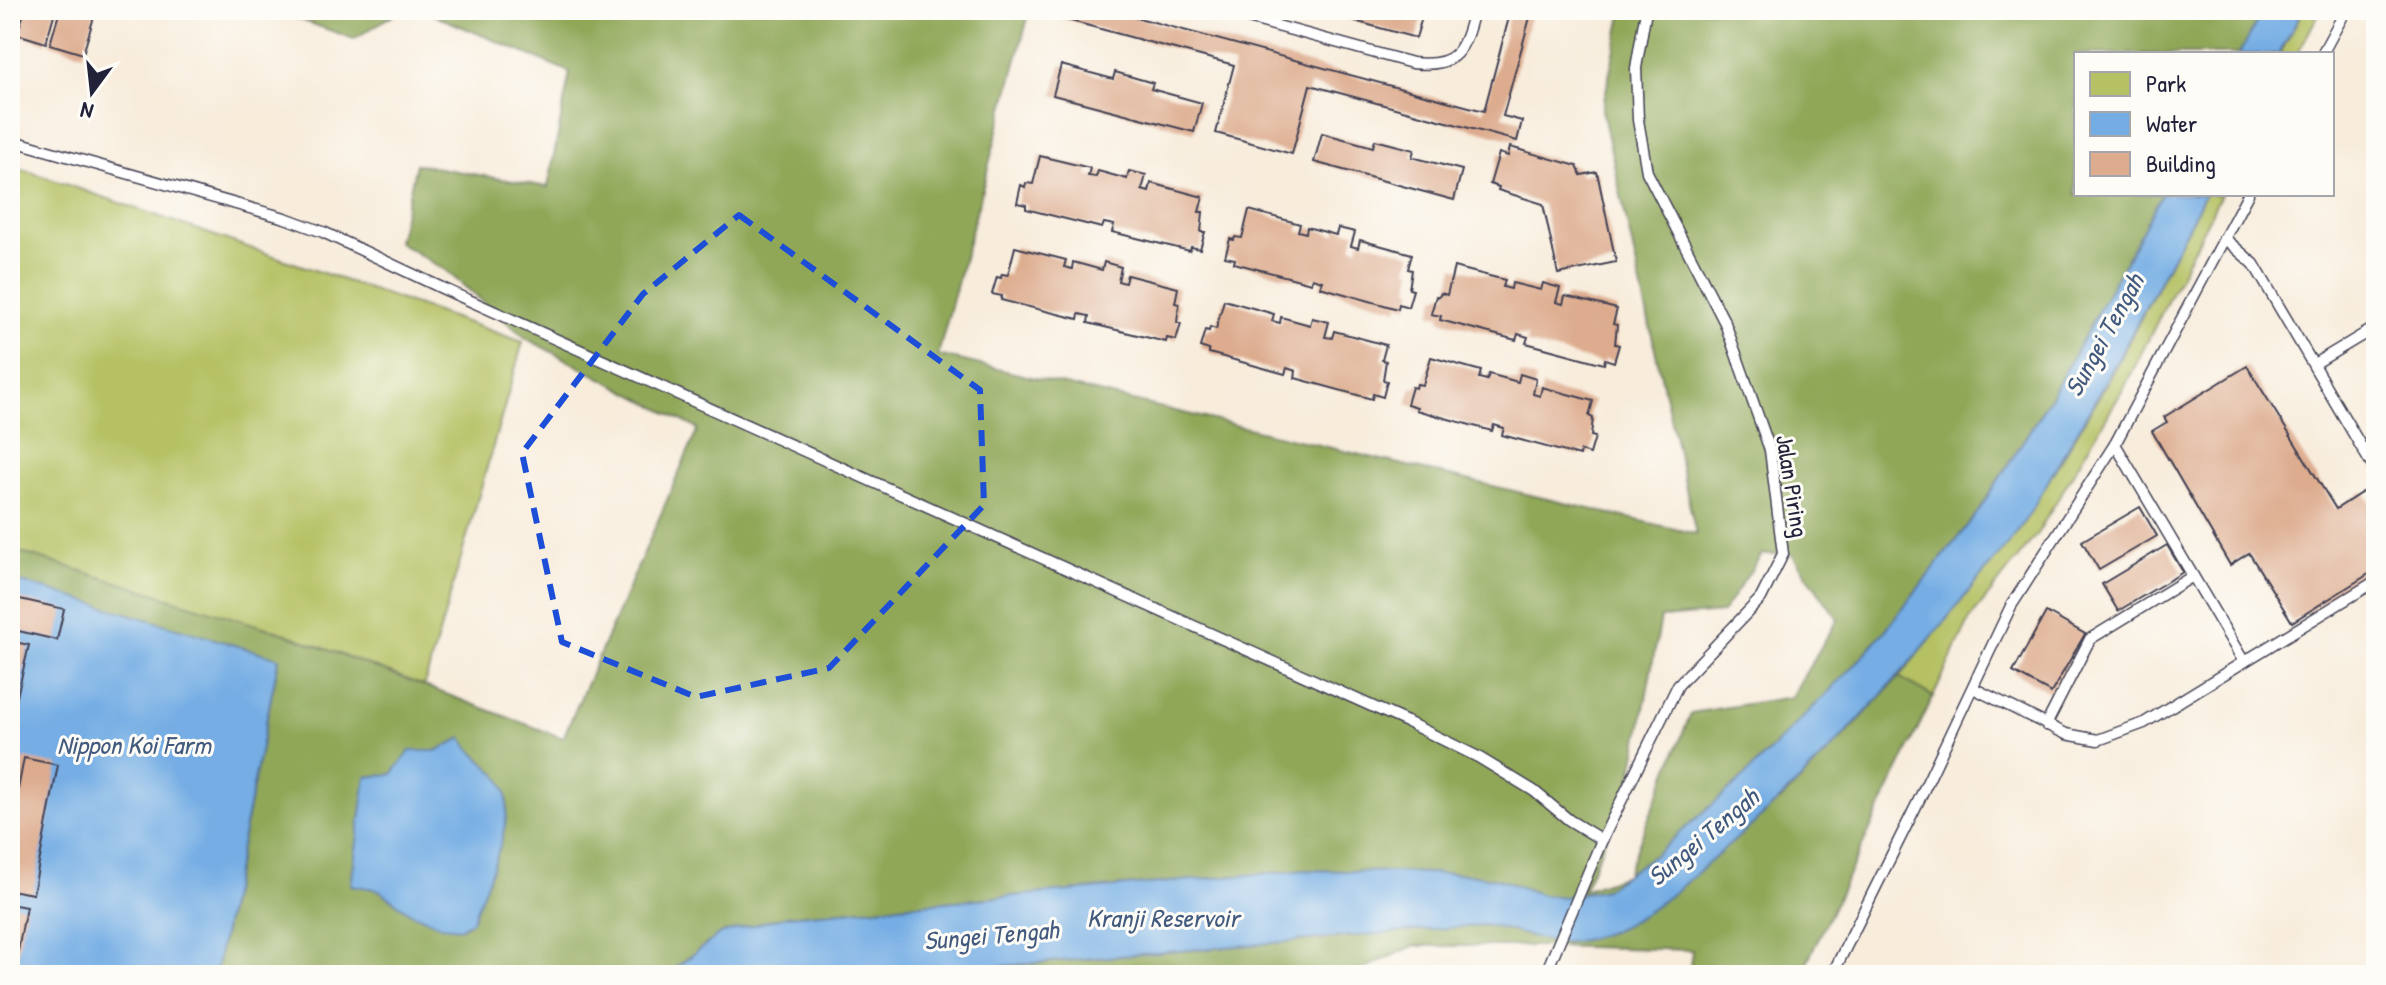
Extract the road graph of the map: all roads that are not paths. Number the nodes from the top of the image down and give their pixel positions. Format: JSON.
{"nodes":[{"id":1,"x":1219,"y":10,"type":"edge"},
{"id":2,"x":1474,"y":10,"type":"edge"},
{"id":3,"x":1646,"y":10,"type":"edge"},
{"id":4,"x":2346,"y":10,"type":"edge"},
{"id":5,"x":2323,"y":52,"type":"edge"},
{"id":6,"x":10,"y":140,"type":"edge"},
{"id":7,"x":2247,"y":196,"type":"edge"},
{"id":8,"x":2224,"y":238,"type":"junction"},
{"id":9,"x":2376,"y":327,"type":"edge"},
{"id":10,"x":2314,"y":364,"type":"junction"},
{"id":11,"x":2115,"y":444,"type":"junction"},
{"id":12,"x":2376,"y":472,"type":"edge"},
{"id":13,"x":2193,"y":576,"type":"junction"},
{"id":14,"x":2376,"y":581,"type":"edge"},
{"id":15,"x":2244,"y":662,"type":"junction"},
{"id":16,"x":1973,"y":688,"type":"junction"},
{"id":17,"x":2046,"y":725,"type":"junction"},
{"id":18,"x":1602,"y":840,"type":"junction"},
{"id":19,"x":1545,"y":975,"type":"edge"},
{"id":20,"x":1832,"y":975,"type":"edge"}],
"edges":[{"from":1,"to":2,"type":"lane"},
{"from":3,"to":18,"type":"lane","name":"Jalan Piring"},
{"from":4,"to":5,"type":"lane"},
{"from":6,"to":18,"type":"lane"},
{"from":7,"to":8,"type":"lane"},
{"from":8,"to":10,"type":"lane"},
{"from":8,"to":11,"type":"lane"},
{"from":9,"to":10,"type":"lane"},
{"from":10,"to":12,"type":"lane"},
{"from":11,"to":13,"type":"lane"},
{"from":11,"to":16,"type":"lane"},
{"from":13,"to":15,"type":"lane"},
{"from":13,"to":17,"type":"lane"},
{"from":14,"to":15,"type":"lane"},
{"from":15,"to":17,"type":"lane"},
{"from":16,"to":17,"type":"lane"},
{"from":16,"to":20,"type":"lane"},
{"from":18,"to":19,"type":"lane","name":"Jalan Piring"}]}
